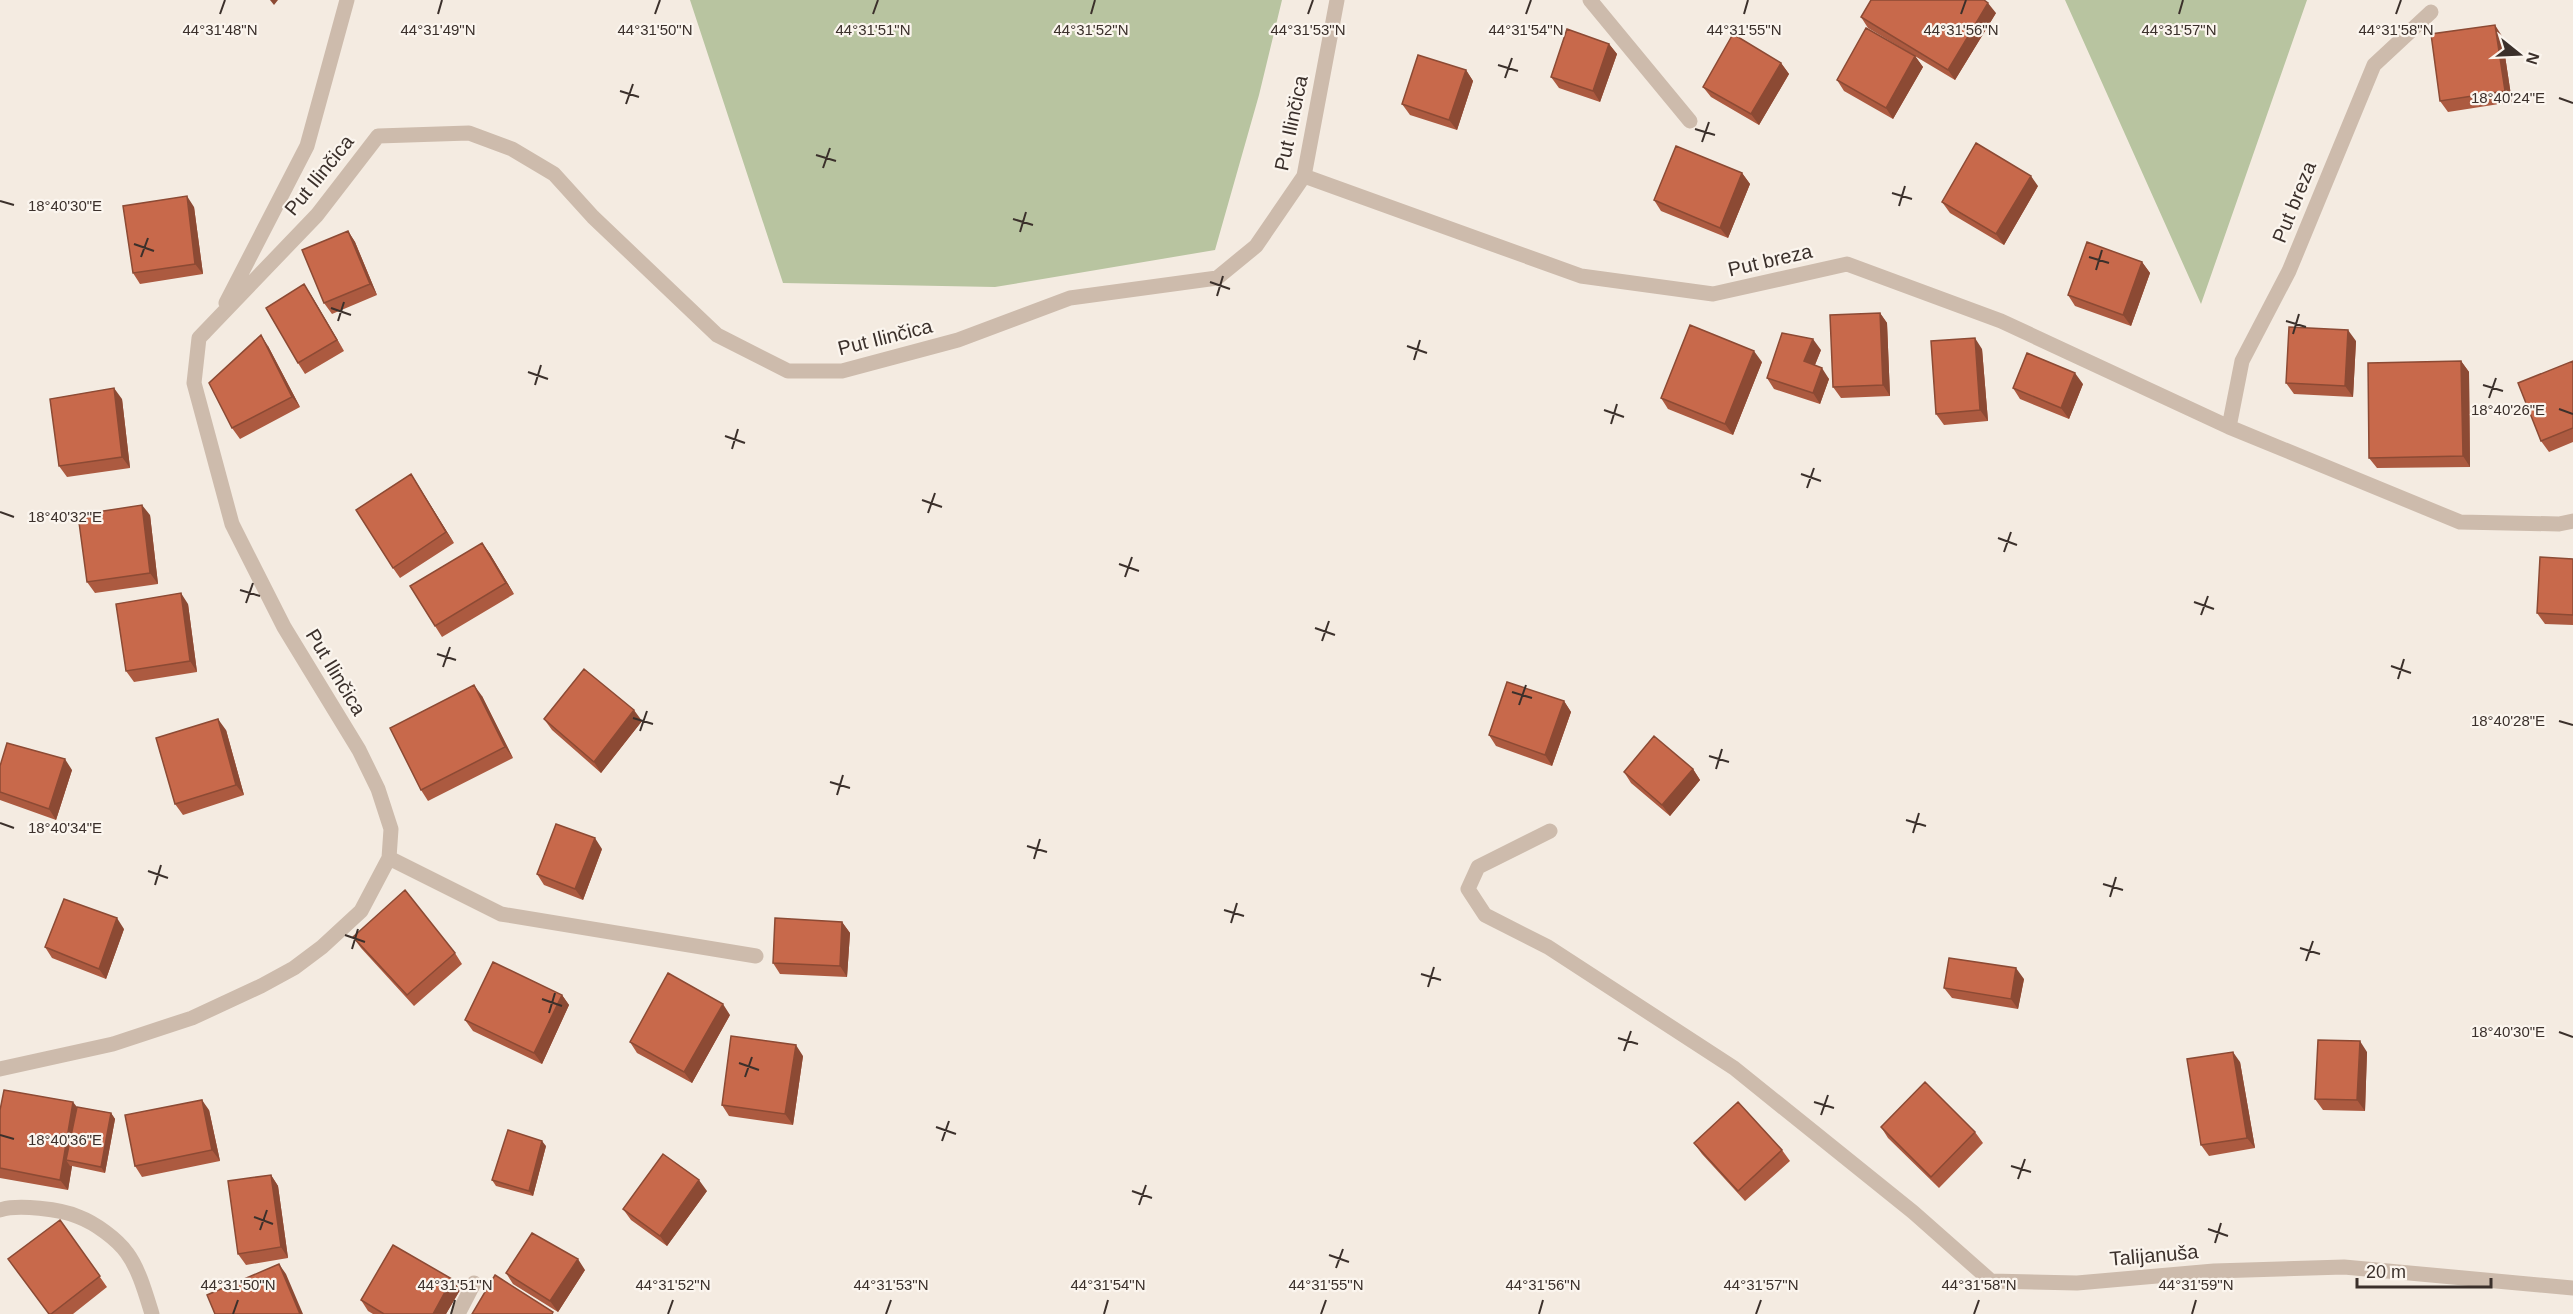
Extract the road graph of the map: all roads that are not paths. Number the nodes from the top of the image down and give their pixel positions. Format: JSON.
{"nodes":[{"id":1,"x":347,"y":0,"type":"edge"},
{"id":2,"x":1337,"y":0,"type":"edge"},
{"id":3,"x":1590,"y":0,"type":"edge"},
{"id":4,"x":2431,"y":12,"type":"dead end"},
{"id":5,"x":1690,"y":121,"type":"dead end"},
{"id":6,"x":1304,"y":176,"type":"junction"},
{"id":7,"x":199,"y":338,"type":"junction"},
{"id":8,"x":2229,"y":427,"type":"junction"},
{"id":9,"x":2573,"y":520,"type":"edge"},
{"id":10,"x":1550,"y":831,"type":"dead end"},
{"id":11,"x":389,"y":858,"type":"junction"},
{"id":12,"x":756,"y":956,"type":"dead end"},
{"id":13,"x":0,"y":1069,"type":"edge"},
{"id":14,"x":0,"y":1210,"type":"edge"},
{"id":15,"x":474,"y":1283,"type":"dead end"},
{"id":16,"x":2573,"y":1288,"type":"edge"},
{"id":17,"x":152,"y":1314,"type":"edge"},
{"id":18,"x":458,"y":1314,"type":"edge"}],
"edges":[{"from":1,"to":7,"type":"street","name":"Put Ilinčica"},
{"from":2,"to":6,"type":"street","name":"Put Ilinčica"},
{"from":3,"to":5,"type":"street"},
{"from":4,"to":8,"type":"street","name":"Put breza"},
{"from":6,"to":7,"type":"street","name":"Put Ilinčica"},
{"from":6,"to":8,"type":"street","name":"Put breza"},
{"from":7,"to":11,"type":"street","name":"Put Ilinčica"},
{"from":8,"to":9,"type":"street","name":"Put breza"},
{"from":10,"to":16,"type":"street","name":"Talijanuša"},
{"from":11,"to":12,"type":"street"},
{"from":11,"to":13,"type":"street","name":"Put Ilinčica"},
{"from":14,"to":17,"type":"street"},
{"from":15,"to":18,"type":"street"}]}
